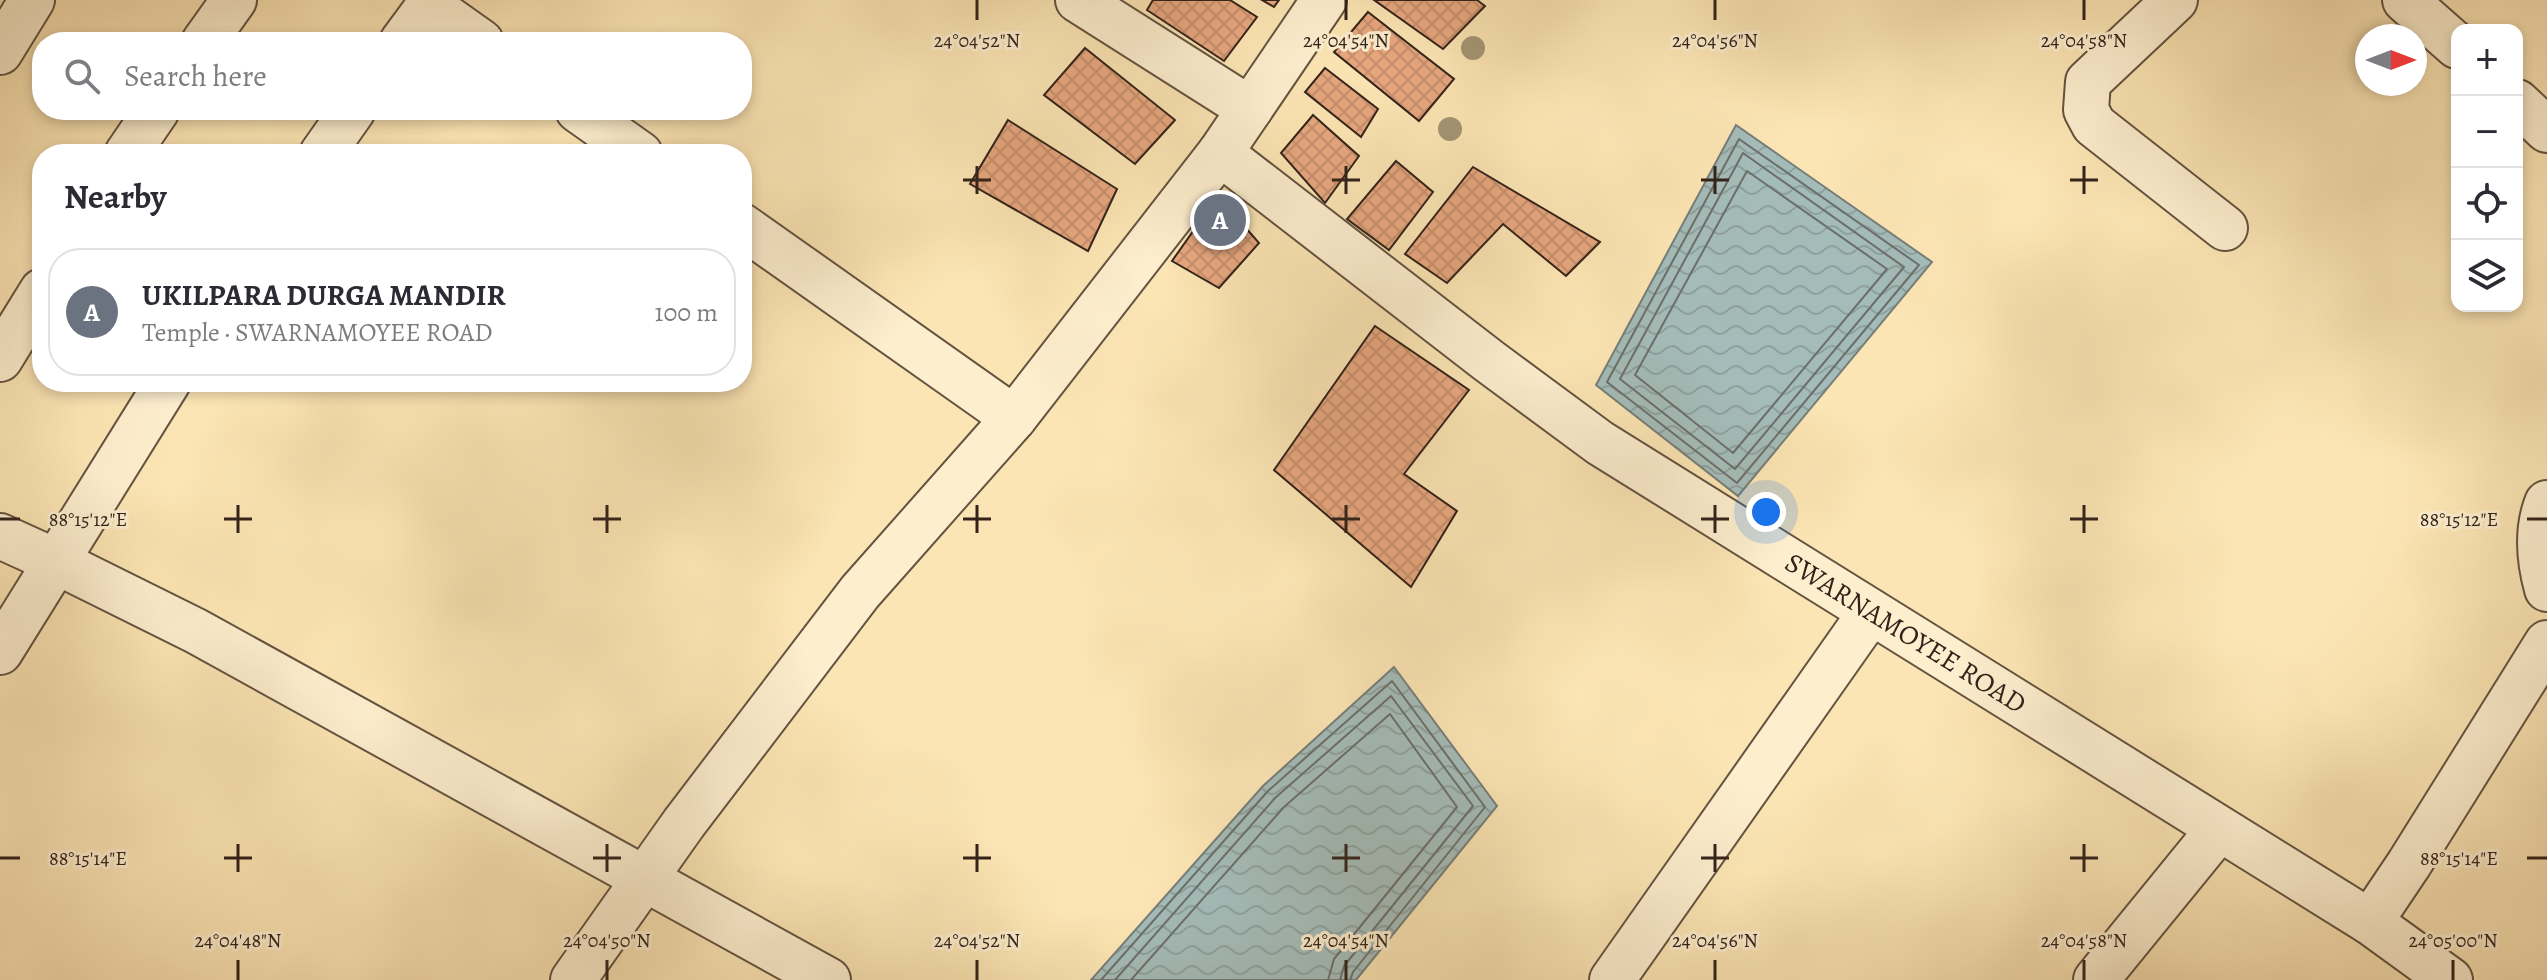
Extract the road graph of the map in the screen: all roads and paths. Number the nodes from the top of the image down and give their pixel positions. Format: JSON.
{"nodes":[{"id":1,"x":32,"y":0,"type":"edge"},
{"id":2,"x":234,"y":0,"type":"edge"},
{"id":3,"x":1078,"y":0,"type":"edge"},
{"id":4,"x":1324,"y":0,"type":"edge"},
{"id":5,"x":2405,"y":0,"type":"edge"},
{"id":6,"x":431,"y":2,"type":"edge"},
{"id":7,"x":2156,"y":6,"type":"edge"},
{"id":8,"x":211,"y":32,"type":"edge"},
{"id":9,"x":409,"y":32,"type":"edge"},
{"id":10,"x":468,"y":32,"type":"edge"},
{"id":11,"x":2451,"y":41,"type":"edge"},
{"id":12,"x":0,"y":52,"type":"edge"},
{"id":13,"x":2523,"y":108,"type":"edge"},
{"id":14,"x":1250,"y":109,"type":"junction"},
{"id":15,"x":150,"y":120,"type":"edge"},
{"id":16,"x":346,"y":120,"type":"edge"},
{"id":17,"x":592,"y":120,"type":"edge"},
{"id":18,"x":2547,"y":130,"type":"edge"},
{"id":19,"x":134,"y":144,"type":"edge"},
{"id":20,"x":329,"y":144,"type":"edge"},
{"id":21,"x":626,"y":144,"type":"edge"},
{"id":22,"x":1220,"y":153,"type":"junction"},
{"id":23,"x":2225,"y":228,"type":"dead end"},
{"id":24,"x":752,"y":233,"type":"edge"},
{"id":25,"x":32,"y":307,"type":"edge"},
{"id":26,"x":0,"y":359,"type":"edge"},
{"id":27,"x":162,"y":392,"type":"edge"},
{"id":28,"x":1014,"y":418,"type":"junction"},
{"id":29,"x":2547,"y":503,"type":"edge"},
{"id":30,"x":0,"y":536,"type":"edge"},
{"id":31,"x":55,"y":561,"type":"junction"},
{"id":32,"x":2547,"y":589,"type":"edge"},
{"id":33,"x":1871,"y":612,"type":"junction"},
{"id":34,"x":2547,"y":643,"type":"edge"},
{"id":35,"x":0,"y":652,"type":"edge"},
{"id":36,"x":2219,"y":829,"type":"junction"},
{"id":37,"x":644,"y":878,"type":"junction"},
{"id":38,"x":2370,"y":922,"type":"junction"},
{"id":39,"x":573,"y":980,"type":"edge"},
{"id":40,"x":828,"y":980,"type":"edge"},
{"id":41,"x":1612,"y":980,"type":"edge"},
{"id":42,"x":2096,"y":980,"type":"edge"},
{"id":43,"x":2450,"y":980,"type":"edge"}],
"edges":[{"from":1,"to":12,"type":"street"},
{"from":2,"to":8,"type":"street"},
{"from":3,"to":14,"type":"street"},
{"from":4,"to":14,"type":"street"},
{"from":5,"to":11,"type":"street"},
{"from":6,"to":9,"type":"street"},
{"from":6,"to":10,"type":"street"},
{"from":7,"to":23,"type":"street"},
{"from":13,"to":18,"type":"street"},
{"from":14,"to":22,"type":"street"},
{"from":15,"to":19,"type":"street"},
{"from":16,"to":20,"type":"street"},
{"from":17,"to":21,"type":"street"},
{"from":22,"to":28,"type":"street"},
{"from":22,"to":33,"type":"street","name":"SWARNAMOYEE ROAD"},
{"from":24,"to":28,"type":"street"},
{"from":25,"to":26,"type":"street"},
{"from":27,"to":31,"type":"street"},
{"from":28,"to":37,"type":"street"},
{"from":29,"to":32,"type":"street"},
{"from":30,"to":31,"type":"street"},
{"from":31,"to":35,"type":"street"},
{"from":31,"to":37,"type":"street"},
{"from":33,"to":36,"type":"street","name":"SWARNAMOYEE ROAD"},
{"from":33,"to":41,"type":"street"},
{"from":34,"to":38,"type":"street"},
{"from":36,"to":38,"type":"street","name":"SWARNAMOYEE ROAD"},
{"from":36,"to":42,"type":"street"},
{"from":37,"to":39,"type":"street"},
{"from":37,"to":40,"type":"street"},
{"from":38,"to":43,"type":"street","name":"SWARNAMOYEE ROAD"}]}
